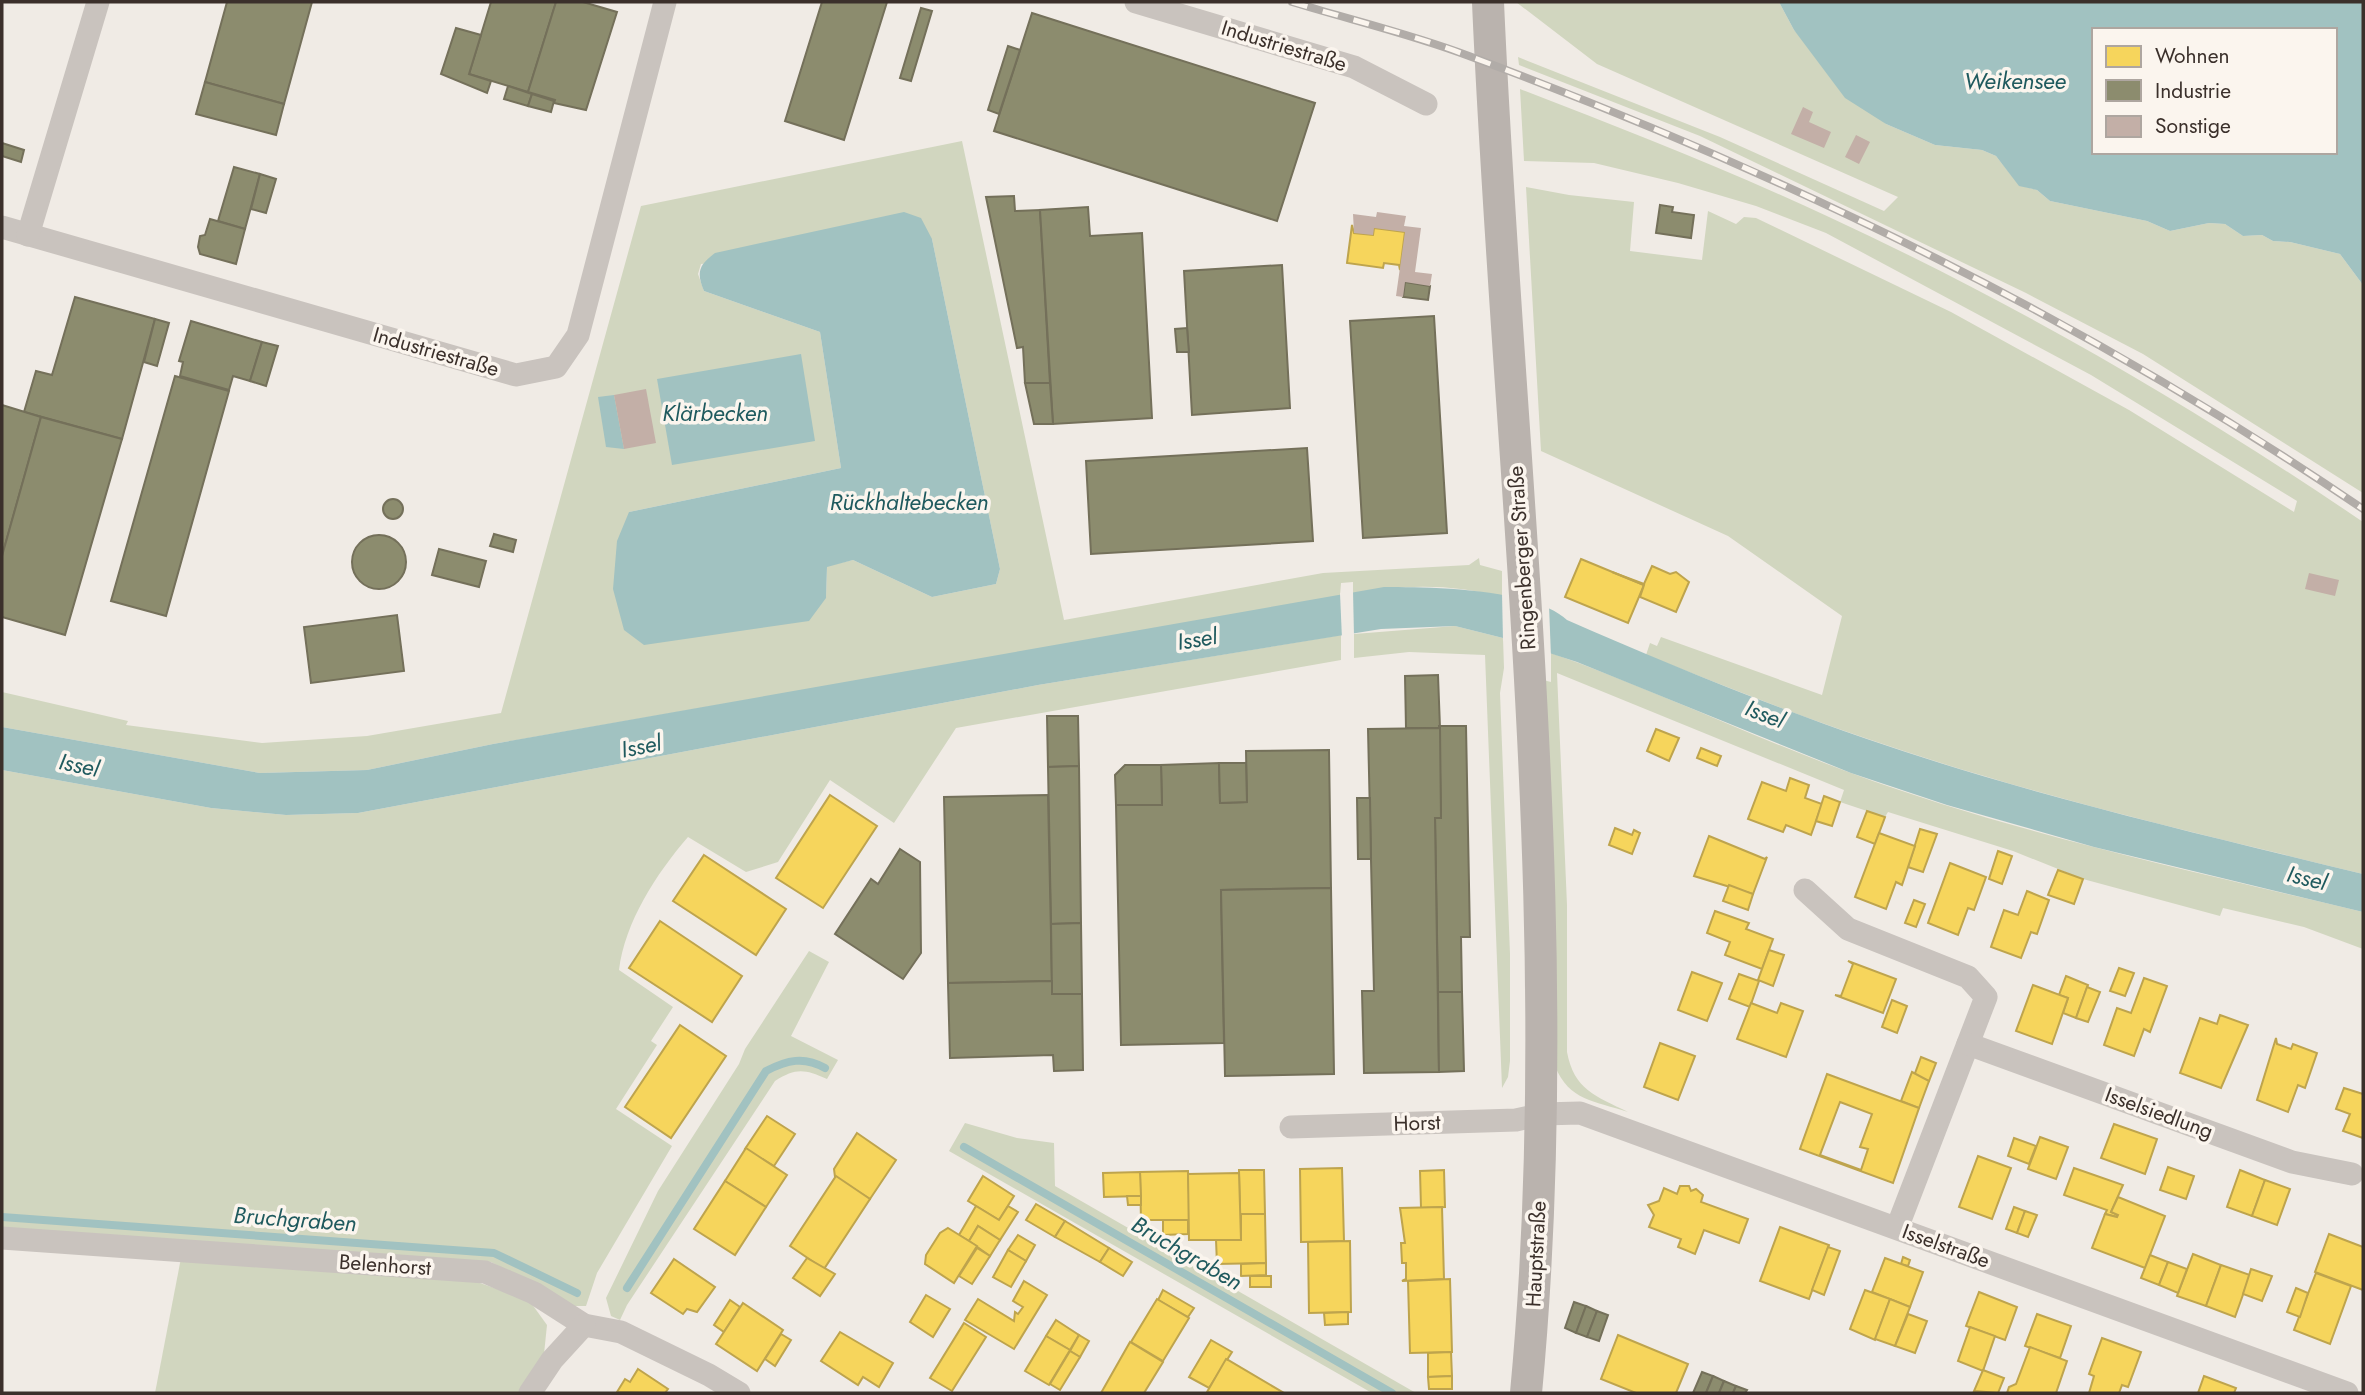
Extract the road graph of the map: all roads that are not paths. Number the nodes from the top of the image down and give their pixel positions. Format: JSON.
{"nodes":[{"id":1,"x":98,"y":2,"type":"edge"},
{"id":2,"x":665,"y":2,"type":"edge"},
{"id":3,"x":1136,"y":2,"type":"edge"},
{"id":4,"x":1488,"y":2,"type":"edge"},
{"id":5,"x":1426,"y":104,"type":"dead end"},
{"id":6,"x":2,"y":228,"type":"edge"},
{"id":7,"x":28,"y":234,"type":"junction"},
{"id":8,"x":1805,"y":890,"type":"dead end"},
{"id":9,"x":1968,"y":1044,"type":"junction"},
{"id":10,"x":1542,"y":1114,"type":"junction"},
{"id":11,"x":1291,"y":1127,"type":"dead end"},
{"id":12,"x":2352,"y":1174,"type":"dead end"},
{"id":13,"x":1897,"y":1228,"type":"junction"},
{"id":14,"x":2,"y":1238,"type":"edge"},
{"id":15,"x":584,"y":1325,"type":"junction"},
{"id":16,"x":530,"y":1393,"type":"edge"},
{"id":17,"x":739,"y":1393,"type":"edge"},
{"id":18,"x":1526,"y":1393,"type":"edge"},
{"id":19,"x":2347,"y":1393,"type":"edge"}],
"edges":[{"from":1,"to":7,"type":"street"},
{"from":2,"to":7,"type":"street","name":"Industriestraße"},
{"from":3,"to":5,"type":"street","name":"Industriestraße"},
{"from":4,"to":10,"type":"main road","name":"Ringenberger Straße"},
{"from":6,"to":7,"type":"street","name":"Industriestraße"},
{"from":8,"to":9,"type":"street"},
{"from":9,"to":12,"type":"street","name":"Isselsiedlung"},
{"from":9,"to":13,"type":"street"},
{"from":10,"to":11,"type":"street","name":"Horst"},
{"from":10,"to":13,"type":"street","name":"Isselstraße"},
{"from":10,"to":18,"type":"main road","name":"Hauptstraße"},
{"from":13,"to":19,"type":"street","name":"Isselstraße"},
{"from":14,"to":15,"type":"street","name":"Belenhorst"},
{"from":15,"to":16,"type":"street"},
{"from":15,"to":17,"type":"street","name":"Belenhorst"}]}
